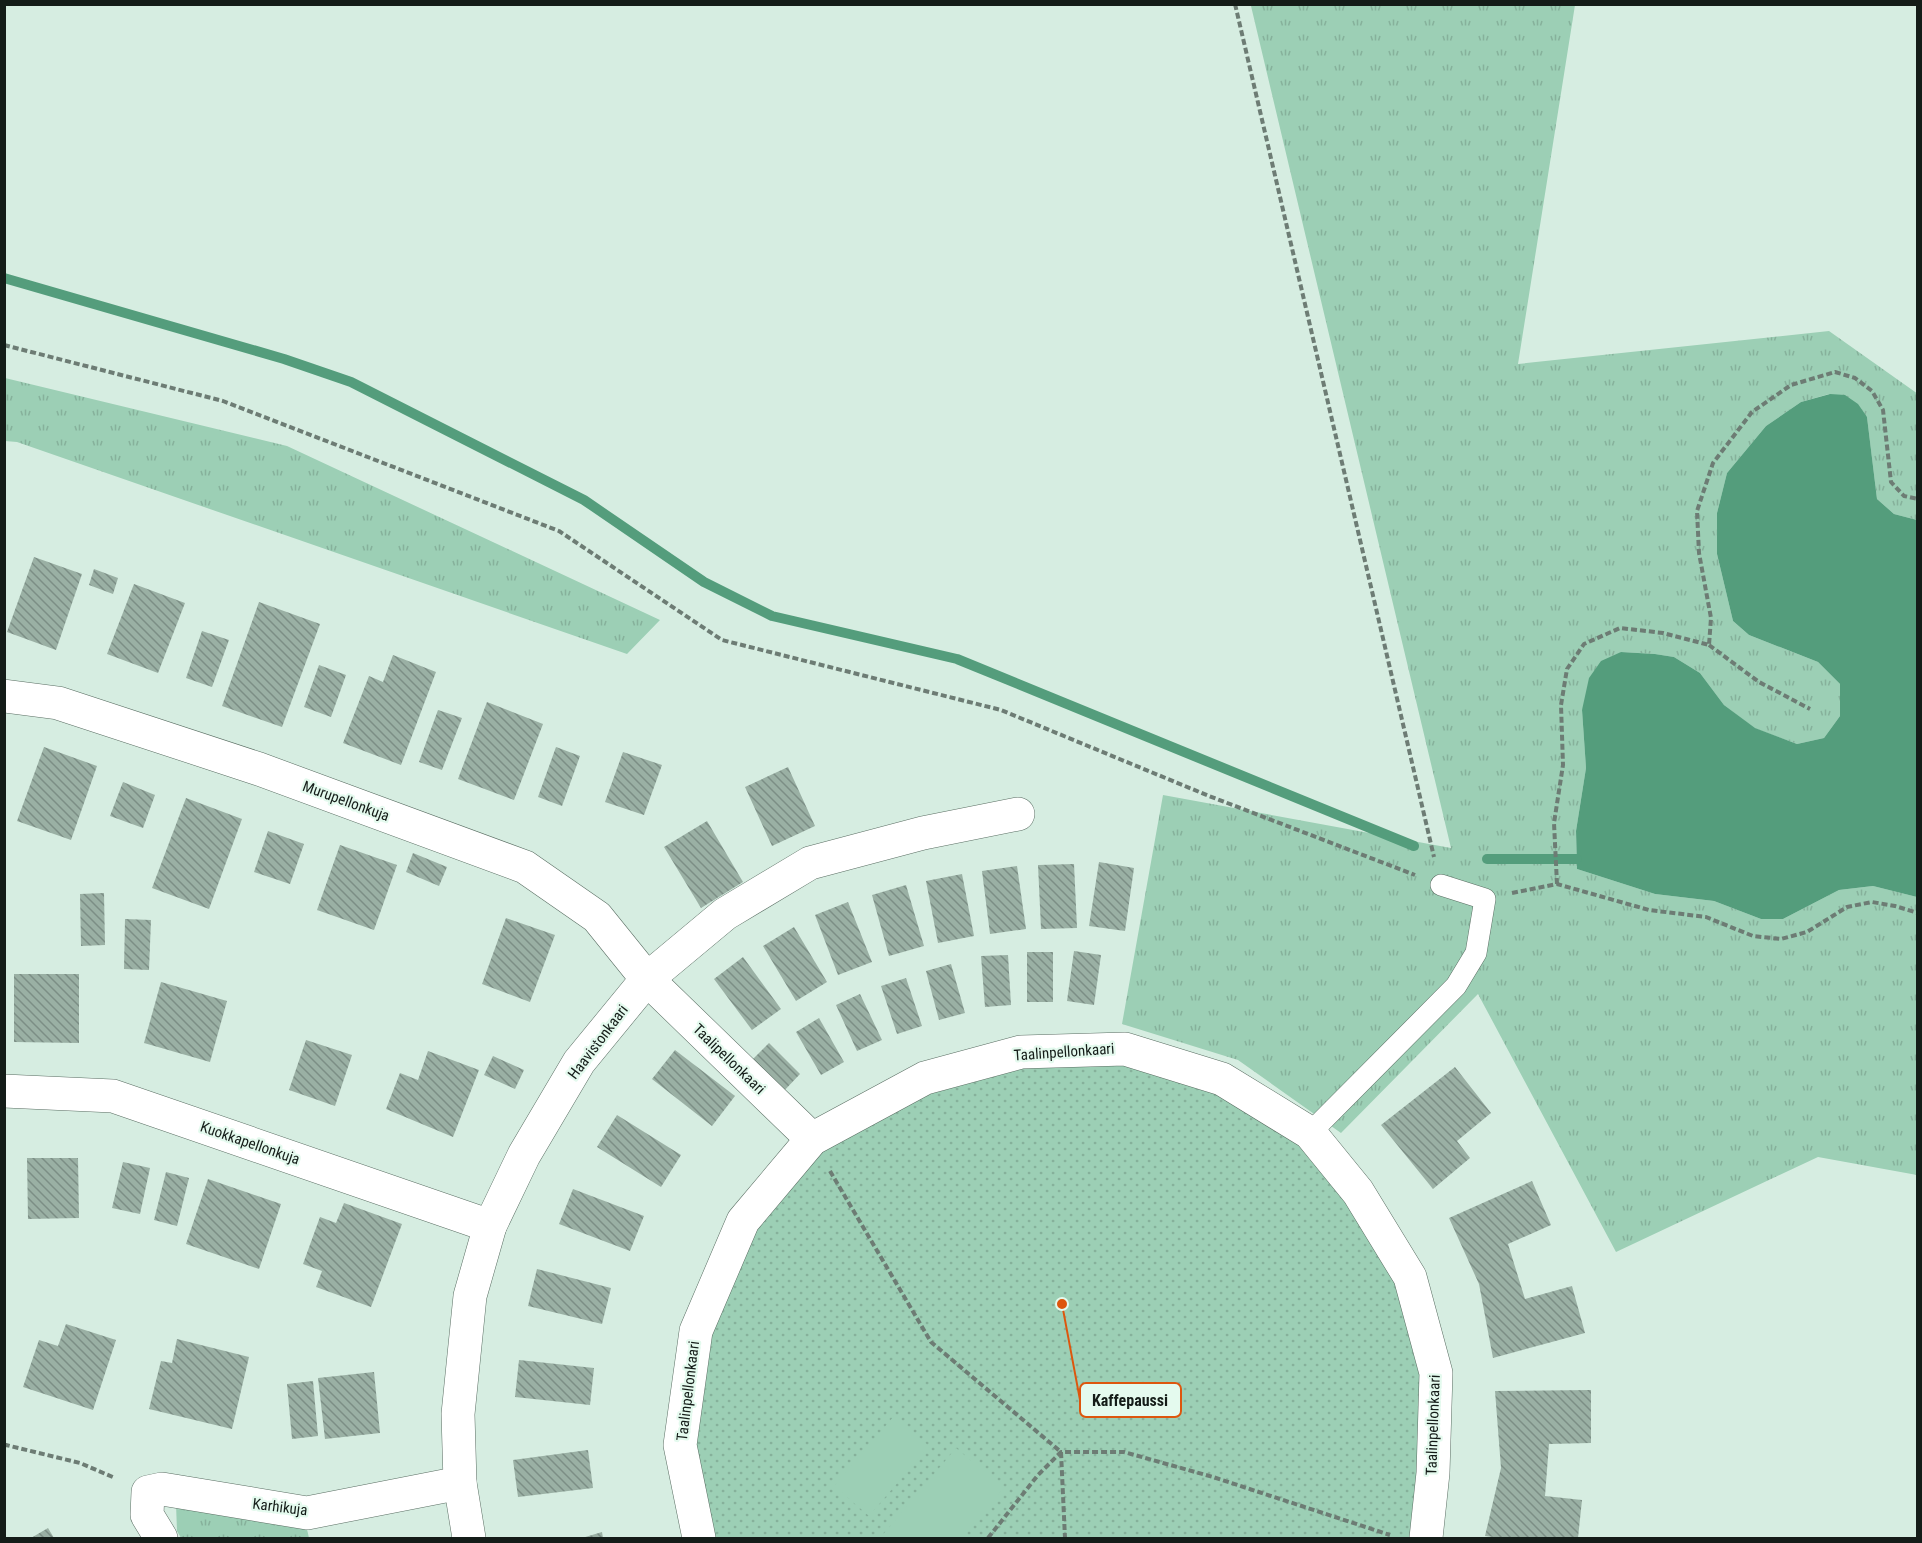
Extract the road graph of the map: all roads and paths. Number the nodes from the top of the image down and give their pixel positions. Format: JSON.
{"nodes":[{"id":1,"x":1235,"y":4,"type":"edge"},
{"id":2,"x":4,"y":345,"type":"edge"},
{"id":3,"x":1917,"y":499,"type":"edge"},
{"id":4,"x":1709,"y":645,"type":"junction"},
{"id":5,"x":4,"y":696,"type":"edge"},
{"id":6,"x":1810,"y":709,"type":"dead end"},
{"id":7,"x":1018,"y":814,"type":"dead end"},
{"id":8,"x":1557,"y":884,"type":"junction"},
{"id":9,"x":1441,"y":885,"type":"junction"},
{"id":10,"x":1485,"y":899,"type":"junction"},
{"id":11,"x":1917,"y":913,"type":"edge"},
{"id":12,"x":647,"y":979,"type":"junction"},
{"id":13,"x":4,"y":1091,"type":"edge"},
{"id":14,"x":1310,"y":1133,"type":"junction"},
{"id":15,"x":812,"y":1139,"type":"junction"},
{"id":16,"x":490,"y":1226,"type":"junction"},
{"id":17,"x":4,"y":1446,"type":"edge"},
{"id":18,"x":1061,"y":1452,"type":"junction"},
{"id":19,"x":460,"y":1483,"type":"junction"},
{"id":20,"x":148,"y":1492,"type":"junction"},
{"id":21,"x":161,"y":1539,"type":"edge"},
{"id":22,"x":469,"y":1539,"type":"edge"},
{"id":23,"x":699,"y":1539,"type":"edge"},
{"id":24,"x":988,"y":1539,"type":"edge"},
{"id":25,"x":1065,"y":1539,"type":"edge"},
{"id":26,"x":1401,"y":1539,"type":"edge"},
{"id":27,"x":1426,"y":1539,"type":"edge"}],
"edges":[{"from":1,"to":9,"type":"path"},
{"from":2,"to":9,"type":"path"},
{"from":3,"to":4,"type":"path"},
{"from":4,"to":6,"type":"path"},
{"from":4,"to":8,"type":"path"},
{"from":5,"to":12,"type":"street","name":"Murupellonkuja"},
{"from":7,"to":12,"type":"street","name":"Haavistonkaari"},
{"from":8,"to":10,"type":"path"},
{"from":8,"to":11,"type":"path"},
{"from":9,"to":10,"type":"lane"},
{"from":10,"to":14,"type":"lane"},
{"from":12,"to":15,"type":"street","name":"Taalipellonkaari"},
{"from":12,"to":16,"type":"street","name":"Haavistonkaari"},
{"from":13,"to":16,"type":"street","name":"Kuokkapellonkuja"},
{"from":14,"to":15,"type":"street","name":"Taalinpellonkaari"},
{"from":14,"to":27,"type":"street","name":"Taalinpellonkaari"},
{"from":15,"to":18,"type":"path"},
{"from":15,"to":23,"type":"street","name":"Taalinpellonkaari"},
{"from":16,"to":19,"type":"street","name":"Haavistonkaari"},
{"from":17,"to":20,"type":"path"},
{"from":18,"to":24,"type":"path"},
{"from":18,"to":25,"type":"path"},
{"from":18,"to":26,"type":"path"},
{"from":19,"to":20,"type":"street","name":"Karhikuja"},
{"from":19,"to":22,"type":"street","name":"Haavistonkaari"},
{"from":20,"to":21,"type":"street"}]}
